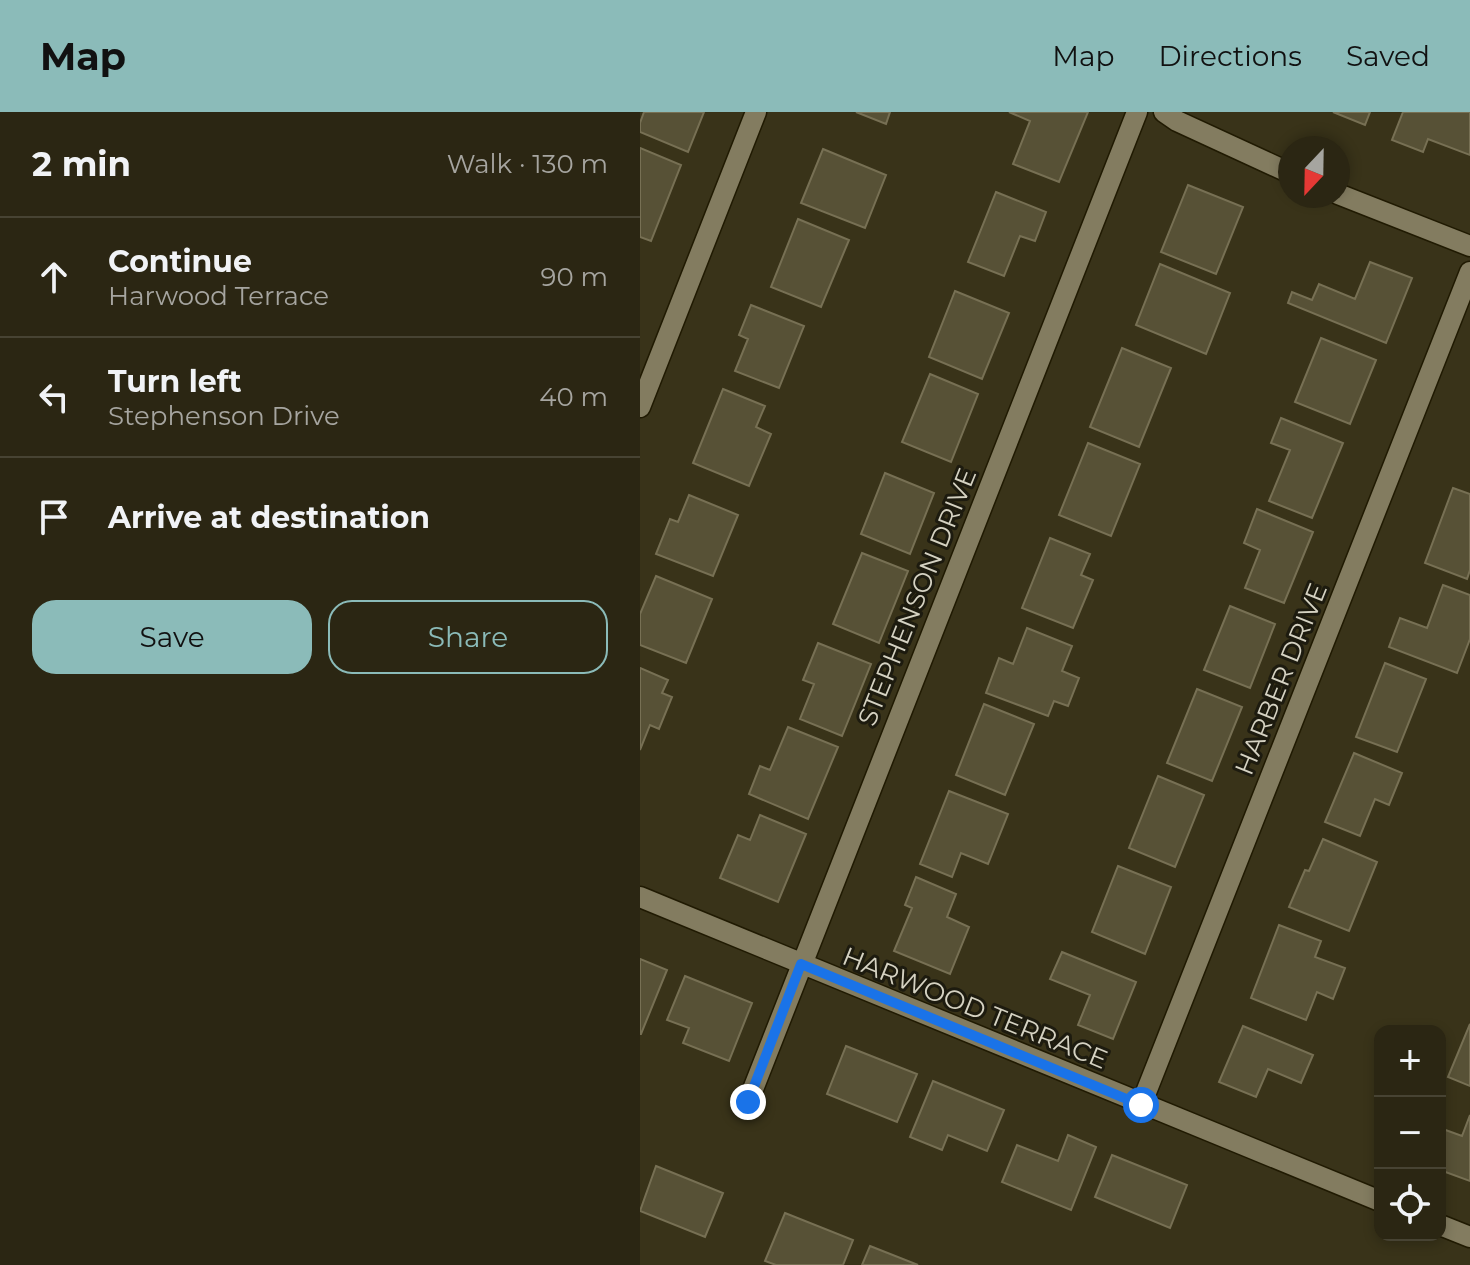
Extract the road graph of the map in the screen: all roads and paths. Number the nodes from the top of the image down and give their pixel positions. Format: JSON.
{"nodes":[{"id":1,"x":756,"y":112,"type":"edge"},
{"id":2,"x":1137,"y":112,"type":"edge"},
{"id":3,"x":1164,"y":112,"type":"edge"},
{"id":4,"x":1278,"y":167,"type":"edge"},
{"id":5,"x":1350,"y":199,"type":"edge"},
{"id":6,"x":1470,"y":246,"type":"edge"},
{"id":7,"x":1470,"y":272,"type":"edge"},
{"id":8,"x":640,"y":407,"type":"edge"},
{"id":9,"x":640,"y":897,"type":"edge"},
{"id":10,"x":801,"y":964,"type":"junction"},
{"id":11,"x":748,"y":1102,"type":"dead end"},
{"id":12,"x":1141,"y":1105,"type":"junction"},
{"id":13,"x":1374,"y":1199,"type":"edge"},
{"id":14,"x":1446,"y":1227,"type":"edge"},
{"id":15,"x":1470,"y":1237,"type":"edge"}],
"edges":[{"from":1,"to":8,"type":"street"},
{"from":2,"to":10,"type":"street","name":"STEPHENSON DRIVE"},
{"from":3,"to":4,"type":"street"},
{"from":5,"to":6,"type":"street"},
{"from":7,"to":12,"type":"street","name":"HARBER DRIVE"},
{"from":9,"to":10,"type":"street","name":"HARWOOD TERRACE"},
{"from":10,"to":11,"type":"street","name":"STEPHENSON DRIVE"},
{"from":10,"to":12,"type":"street","name":"HARWOOD TERRACE"},
{"from":12,"to":13,"type":"street","name":"HARWOOD TERRACE"},
{"from":14,"to":15,"type":"street"}]}
